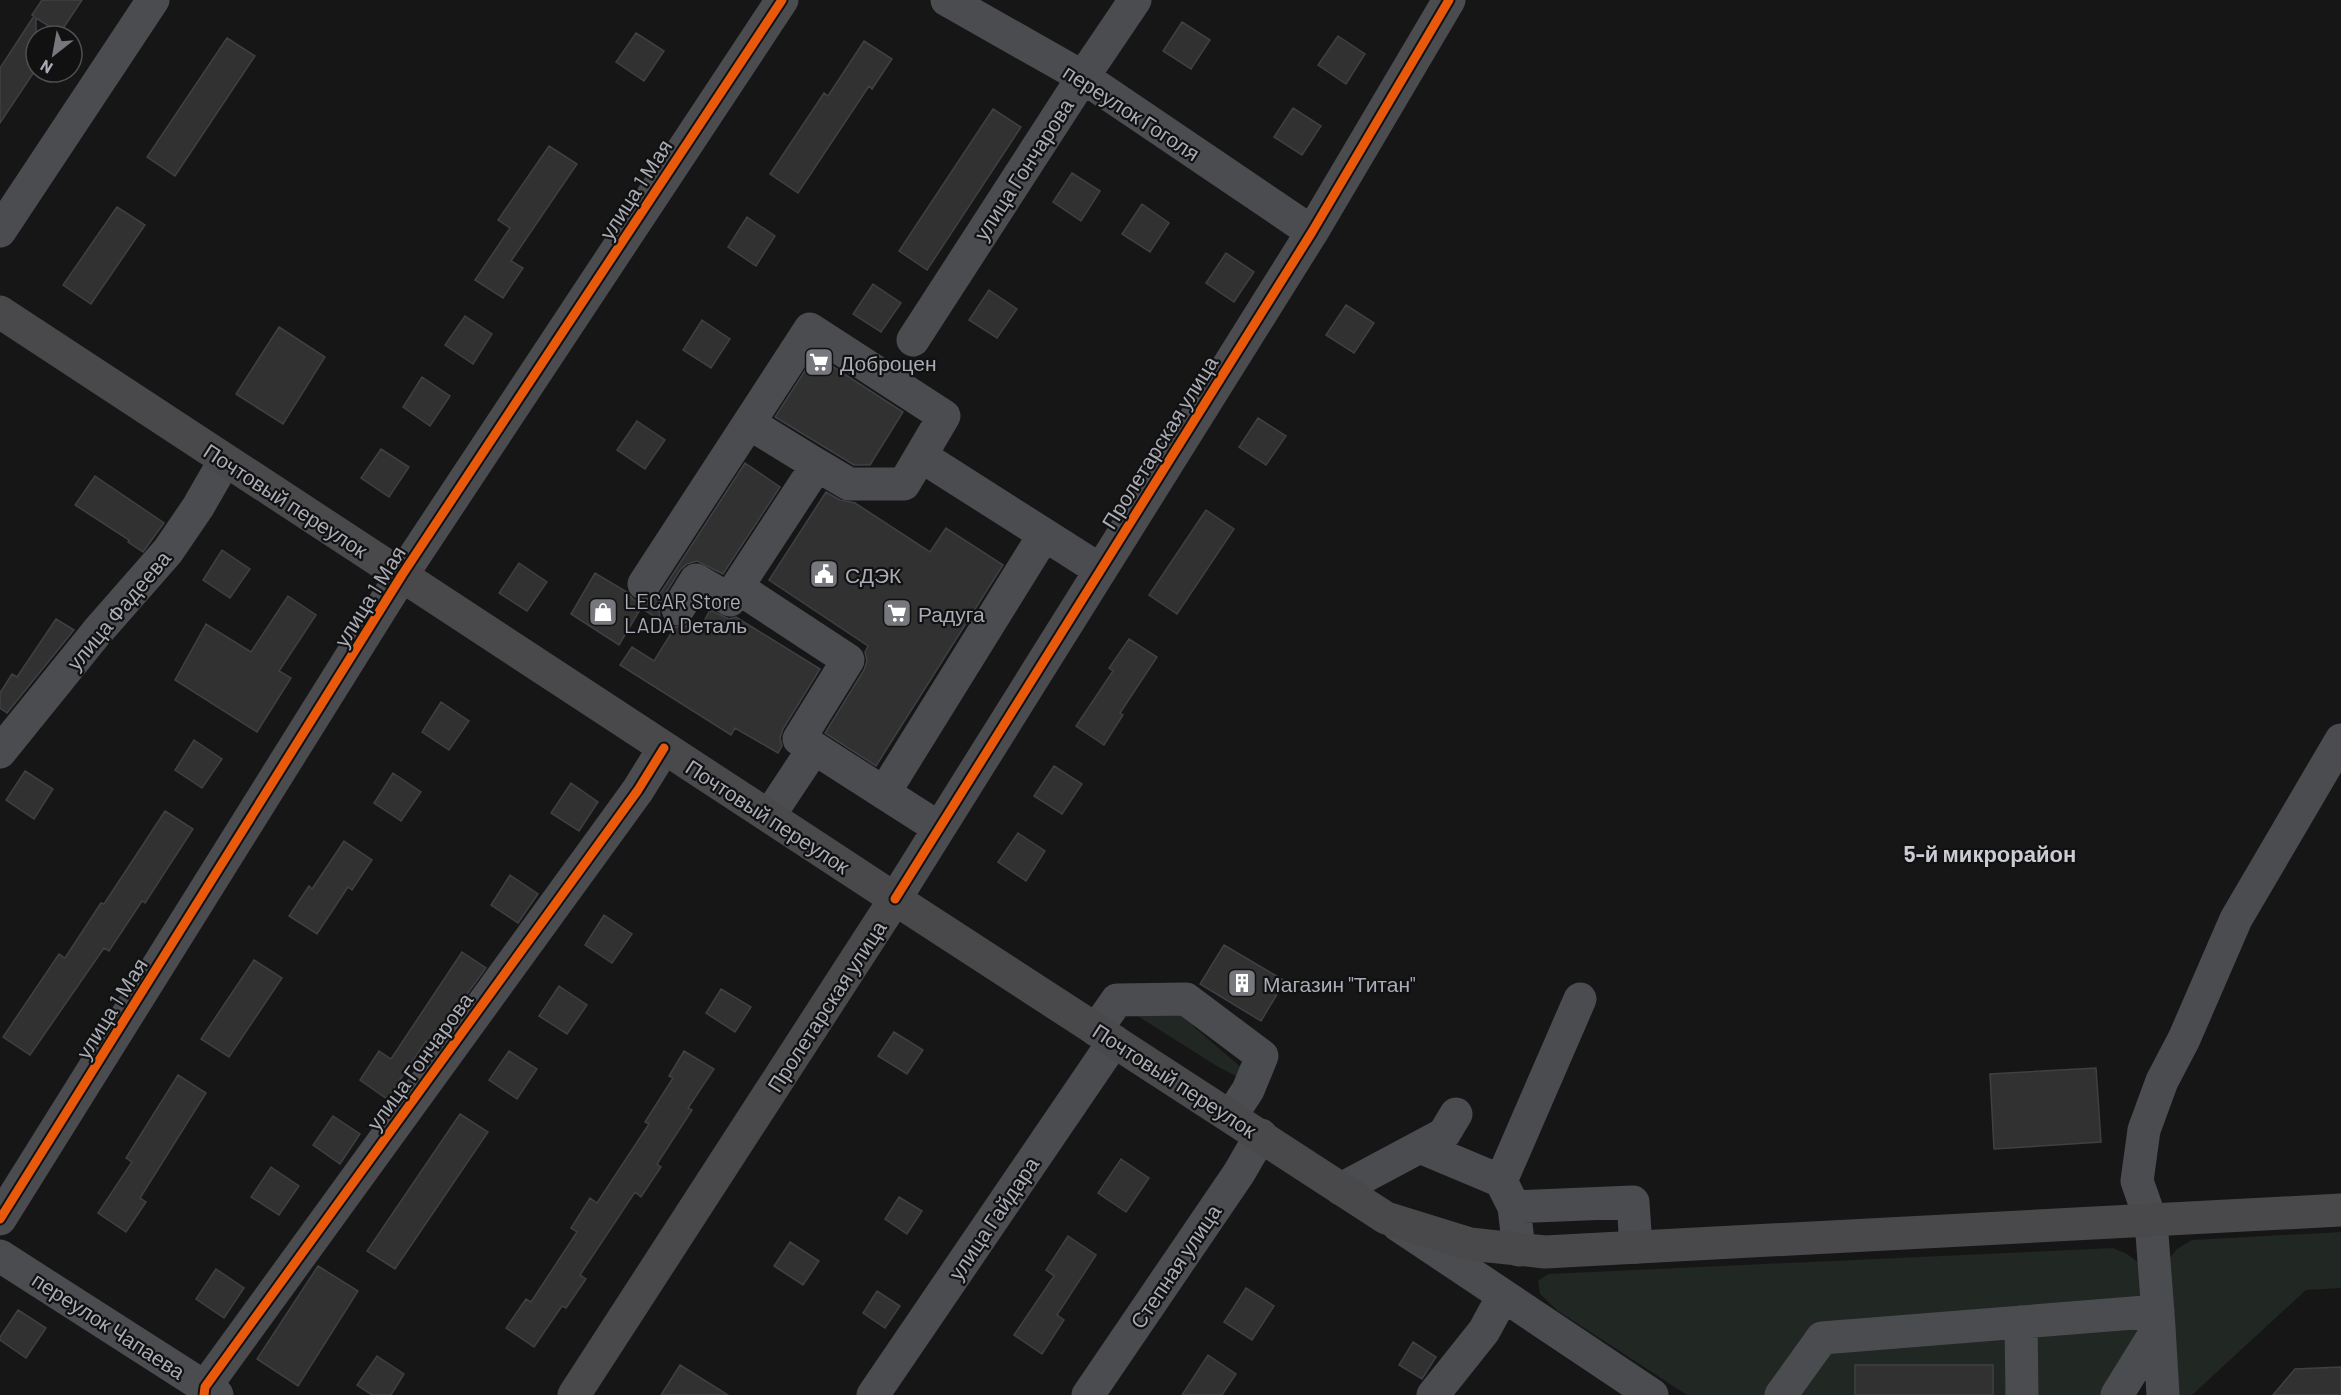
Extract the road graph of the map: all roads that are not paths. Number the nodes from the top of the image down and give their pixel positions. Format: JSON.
{"nodes":[{"id":1,"x":153,"y":0,"type":"edge"},
{"id":2,"x":782,"y":0,"type":"edge"},
{"id":3,"x":947,"y":0,"type":"edge"},
{"id":4,"x":1135,"y":0,"type":"edge"},
{"id":5,"x":1449,"y":0,"type":"edge"},
{"id":6,"x":1083,"y":77,"type":"junction"},
{"id":7,"x":0,"y":231,"type":"edge"},
{"id":8,"x":1312,"y":232,"type":"junction"},
{"id":9,"x":0,"y":312,"type":"edge"},
{"id":10,"x":913,"y":340,"type":"dead end"},
{"id":11,"x":749,"y":423,"type":"junction"},
{"id":12,"x":921,"y":456,"type":"junction"},
{"id":13,"x":225,"y":460,"type":"junction"},
{"id":14,"x":817,"y":465,"type":"junction"},
{"id":15,"x":1044,"y":535,"type":"junction"},
{"id":16,"x":1100,"y":570,"type":"junction"},
{"id":17,"x":402,"y":575,"type":"junction"},
{"id":18,"x":644,"y":584,"type":"dead end"},
{"id":19,"x":737,"y":587,"type":"junction"},
{"id":20,"x":678,"y":609,"type":"dead end"},
{"id":21,"x":2341,"y":740,"type":"edge"},
{"id":22,"x":664,"y":748,"type":"junction"},
{"id":23,"x":814,"y":748,"type":"junction"},
{"id":24,"x":0,"y":752,"type":"edge"},
{"id":25,"x":884,"y":793,"type":"junction"},
{"id":26,"x":769,"y":816,"type":"junction"},
{"id":27,"x":939,"y":828,"type":"junction"},
{"id":28,"x":895,"y":899,"type":"junction"},
{"id":29,"x":1580,"y":999,"type":"dead end"},
{"id":30,"x":1105,"y":1035,"type":"junction"},
{"id":31,"x":1456,"y":1114,"type":"dead end"},
{"id":32,"x":1231,"y":1116,"type":"junction"},
{"id":33,"x":1261,"y":1135,"type":"junction"},
{"id":34,"x":1420,"y":1147,"type":"junction"},
{"id":35,"x":1341,"y":1189,"type":"junction"},
{"id":36,"x":1507,"y":1194,"type":"junction"},
{"id":37,"x":2341,"y":1210,"type":"edge"},
{"id":38,"x":1386,"y":1218,"type":"junction"},
{"id":39,"x":0,"y":1219,"type":"edge"},
{"id":40,"x":2151,"y":1221,"type":"junction"},
{"id":41,"x":1636,"y":1247,"type":"junction"},
{"id":42,"x":1519,"y":1250,"type":"junction"},
{"id":43,"x":0,"y":1256,"type":"edge"},
{"id":44,"x":1503,"y":1296,"type":"junction"},
{"id":45,"x":2159,"y":1319,"type":"junction"},
{"id":46,"x":2021,"y":1322,"type":"junction"},
{"id":47,"x":209,"y":1392,"type":"edge"},
{"id":48,"x":574,"y":1395,"type":"edge"},
{"id":49,"x":873,"y":1395,"type":"edge"},
{"id":50,"x":1088,"y":1395,"type":"edge"},
{"id":51,"x":1433,"y":1395,"type":"edge"},
{"id":52,"x":1652,"y":1395,"type":"edge"},
{"id":53,"x":1781,"y":1395,"type":"edge"},
{"id":54,"x":2022,"y":1395,"type":"edge"},
{"id":55,"x":2117,"y":1395,"type":"edge"},
{"id":56,"x":2163,"y":1395,"type":"edge"}],
"edges":[{"from":1,"to":7,"type":"street"},
{"from":2,"to":17,"type":"street","name":"улица 1 Мая"},
{"from":3,"to":6,"type":"street","name":"переулок Гоголя"},
{"from":4,"to":6,"type":"street","name":"улица Гончарова"},
{"from":5,"to":8,"type":"street","name":"Пролетарская улица"},
{"from":6,"to":8,"type":"street","name":"переулок Гоголя"},
{"from":6,"to":10,"type":"street","name":"улица Гончарова"},
{"from":8,"to":16,"type":"street","name":"Пролетарская улица"},
{"from":9,"to":13,"type":"main road","name":"Почтовый переулок"},
{"from":11,"to":12,"type":"street"},
{"from":11,"to":14,"type":"street"},
{"from":11,"to":18,"type":"street"},
{"from":12,"to":14,"type":"street"},
{"from":12,"to":15,"type":"street"},
{"from":13,"to":17,"type":"main road","name":"Почтовый переулок"},
{"from":13,"to":24,"type":"street","name":"улица Фадеева"},
{"from":14,"to":19,"type":"street"},
{"from":15,"to":16,"type":"street"},
{"from":15,"to":25,"type":"street"},
{"from":16,"to":27,"type":"street","name":"Пролетарская улица"},
{"from":17,"to":22,"type":"main road","name":"Почтовый переулок"},
{"from":17,"to":39,"type":"street","name":"улица 1 Мая"},
{"from":19,"to":20,"type":"street"},
{"from":19,"to":23,"type":"street"},
{"from":21,"to":40,"type":"street"},
{"from":22,"to":26,"type":"main road","name":"Почтовый переулок"},
{"from":22,"to":47,"type":"street","name":"улица Гончарова"},
{"from":23,"to":25,"type":"street"},
{"from":23,"to":26,"type":"street"},
{"from":25,"to":27,"type":"street"},
{"from":26,"to":28,"type":"main road","name":"Почтовый переулок"},
{"from":27,"to":28,"type":"street","name":"Пролетарская улица"},
{"from":28,"to":30,"type":"main road","name":"Почтовый переулок"},
{"from":28,"to":48,"type":"main road","name":"Пролетарская улица"},
{"from":29,"to":36,"type":"street"},
{"from":30,"to":32,"type":"main road","name":"Почтовый переулок"},
{"from":30,"to":32,"type":"street","name":"улица Гайдара"},
{"from":30,"to":49,"type":"street","name":"улица Гайдара"},
{"from":31,"to":34,"type":"street"},
{"from":32,"to":33,"type":"main road","name":"Почтовый переулок"},
{"from":33,"to":35,"type":"main road","name":"Почтовый переулок"},
{"from":33,"to":50,"type":"street","name":"Степная улица"},
{"from":34,"to":35,"type":"street"},
{"from":34,"to":36,"type":"street"},
{"from":35,"to":38,"type":"main road","name":"Почтовый переулок"},
{"from":36,"to":41,"type":"street"},
{"from":36,"to":42,"type":"street"},
{"from":37,"to":40,"type":"main road","name":"Почтовый переулок"},
{"from":38,"to":42,"type":"main road","name":"Почтовый переулок"},
{"from":38,"to":44,"type":"street"},
{"from":40,"to":41,"type":"main road","name":"Почтовый переулок"},
{"from":40,"to":45,"type":"street"},
{"from":41,"to":42,"type":"main road","name":"Почтовый переулок"},
{"from":43,"to":47,"type":"street","name":"переулок Чапаева"},
{"from":44,"to":51,"type":"street"},
{"from":44,"to":52,"type":"street"},
{"from":45,"to":46,"type":"street"},
{"from":45,"to":55,"type":"street"},
{"from":45,"to":56,"type":"street"},
{"from":46,"to":53,"type":"street"},
{"from":46,"to":54,"type":"street"}]}
